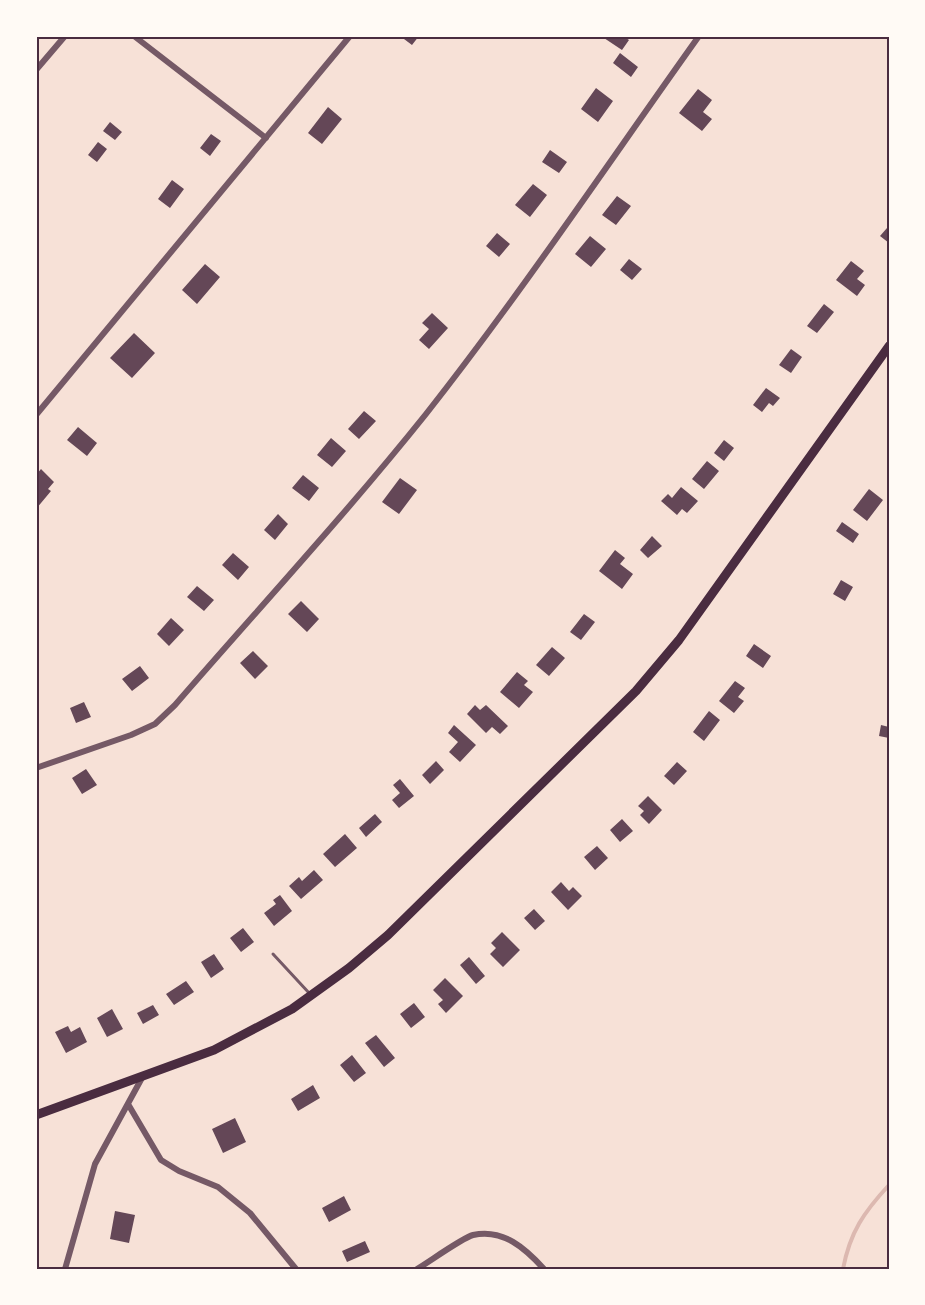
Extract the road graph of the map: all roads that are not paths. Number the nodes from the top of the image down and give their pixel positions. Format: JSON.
{"nodes":[{"id":1,"x":65,"y":36,"type":"edge"},
{"id":2,"x":134,"y":36,"type":"edge"},
{"id":3,"x":350,"y":36,"type":"edge"},
{"id":4,"x":699,"y":36,"type":"edge"},
{"id":5,"x":36,"y":70,"type":"edge"},
{"id":6,"x":266,"y":138,"type":"junction"},
{"id":7,"x":889,"y":346,"type":"edge"},
{"id":8,"x":36,"y":415,"type":"edge"},
{"id":9,"x":36,"y":768,"type":"edge"},
{"id":10,"x":273,"y":954,"type":"dead end"},
{"id":11,"x":311,"y":995,"type":"junction"},
{"id":12,"x":143,"y":1076,"type":"junction"},
{"id":13,"x":128,"y":1104,"type":"junction"},
{"id":14,"x":36,"y":1115,"type":"edge"},
{"id":15,"x":65,"y":1269,"type":"edge"},
{"id":16,"x":296,"y":1269,"type":"edge"},
{"id":17,"x":417,"y":1269,"type":"edge"},
{"id":18,"x":544,"y":1269,"type":"edge"}],
"edges":[{"from":1,"to":5,"type":"street"},
{"from":2,"to":6,"type":"street"},
{"from":3,"to":6,"type":"street"},
{"from":4,"to":9,"type":"street"},
{"from":6,"to":8,"type":"street"},
{"from":7,"to":11,"type":"main road"},
{"from":10,"to":11,"type":"lane"},
{"from":11,"to":12,"type":"main road"},
{"from":12,"to":13,"type":"street"},
{"from":12,"to":14,"type":"main road"},
{"from":13,"to":15,"type":"street"},
{"from":13,"to":16,"type":"street"},
{"from":17,"to":18,"type":"street"}]}
